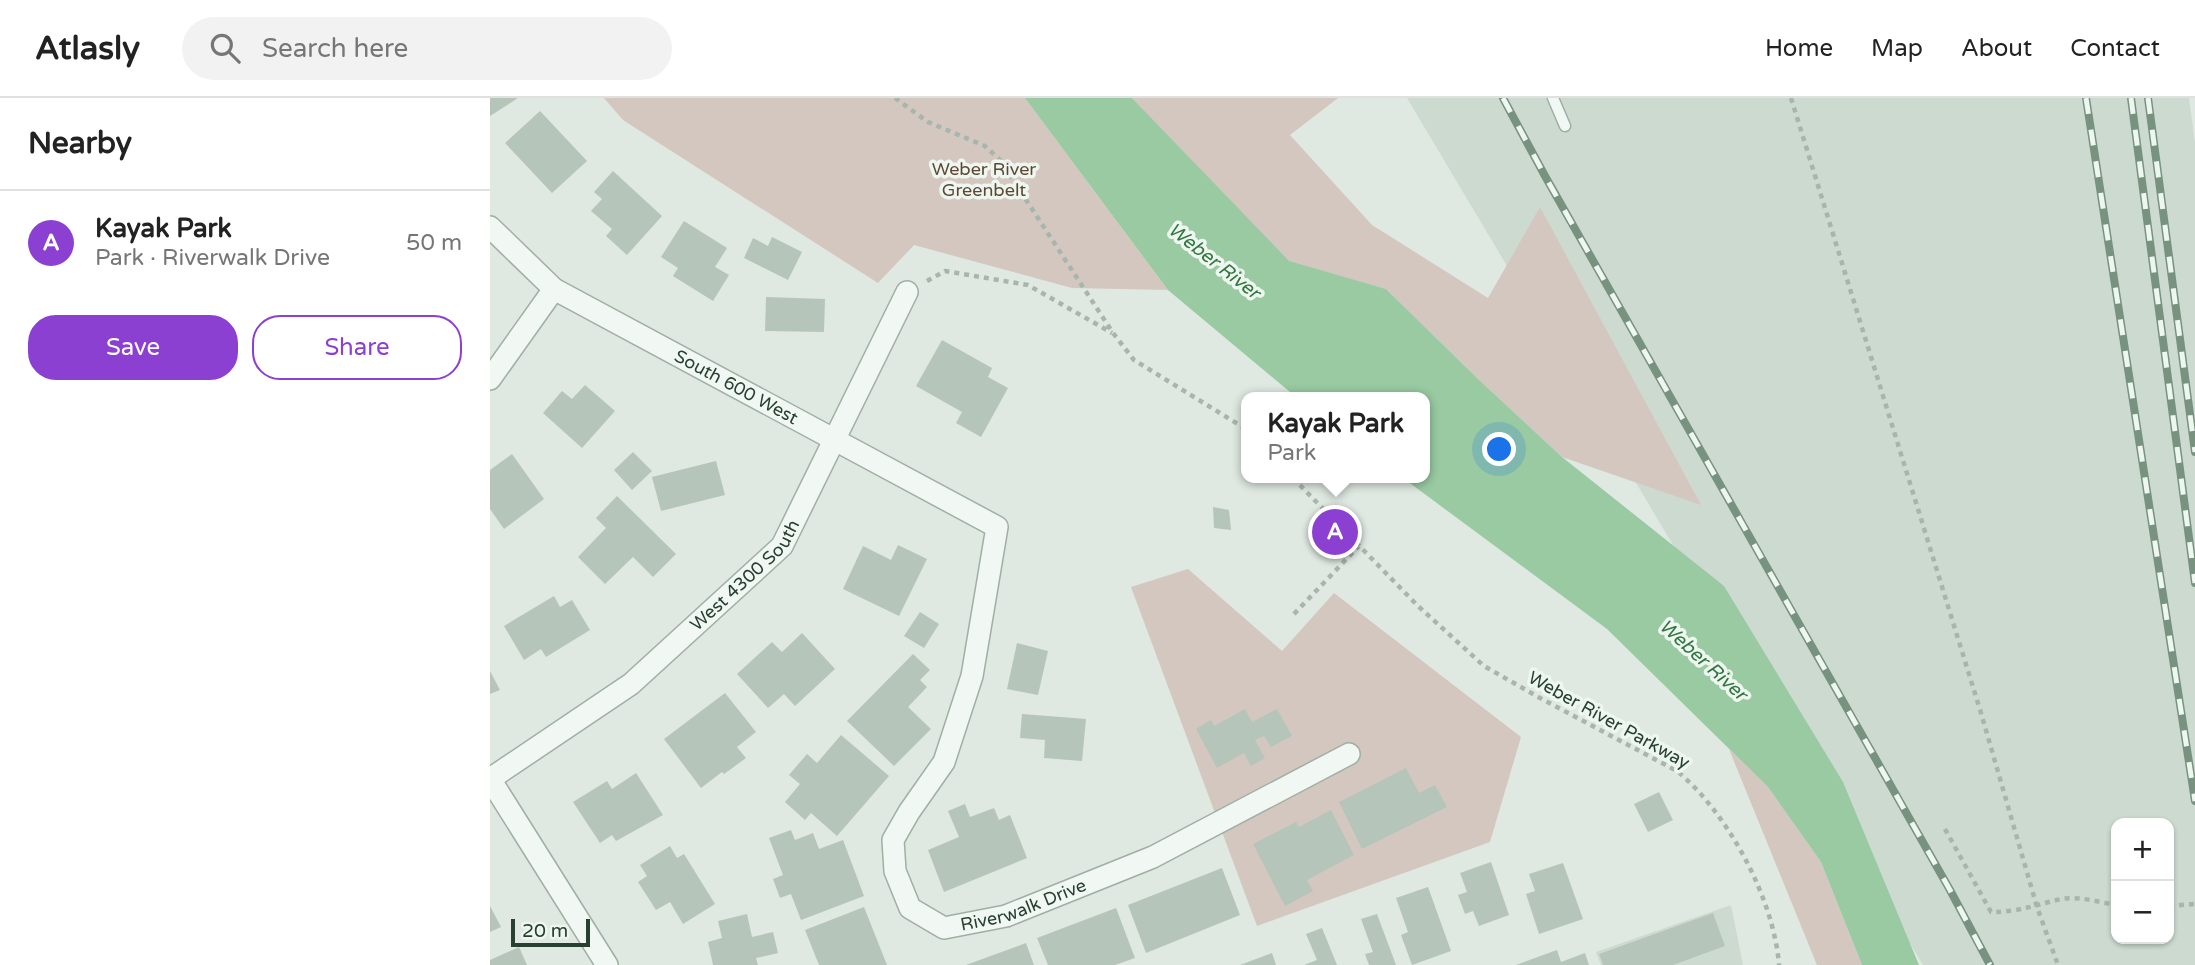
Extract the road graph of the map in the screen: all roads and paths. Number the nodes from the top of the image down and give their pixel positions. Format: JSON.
{"nodes":[{"id":1,"x":895,"y":98,"type":"edge"},
{"id":2,"x":1553,"y":98,"type":"edge"},
{"id":3,"x":1791,"y":98,"type":"edge"},
{"id":4,"x":1565,"y":126,"type":"dead end"},
{"id":5,"x":490,"y":227,"type":"edge"},
{"id":6,"x":554,"y":289,"type":"junction"},
{"id":7,"x":907,"y":292,"type":"joint"},
{"id":8,"x":1113,"y":333,"type":"junction"},
{"id":9,"x":490,"y":379,"type":"edge"},
{"id":10,"x":1241,"y":426,"type":"edge"},
{"id":11,"x":835,"y":439,"type":"junction"},
{"id":12,"x":1298,"y":483,"type":"edge"},
{"id":13,"x":997,"y":527,"type":"joint"},
{"id":14,"x":1359,"y":546,"type":"junction"},
{"id":15,"x":1294,"y":614,"type":"dead end"},
{"id":16,"x":1349,"y":754,"type":"dead end"},
{"id":17,"x":490,"y":779,"type":"edge"},
{"id":18,"x":1945,"y":829,"type":"dead end"},
{"id":19,"x":2111,"y":904,"type":"edge"},
{"id":20,"x":2195,"y":904,"type":"edge"},
{"id":21,"x":2174,"y":906,"type":"edge"},
{"id":22,"x":2036,"y":907,"type":"junction"},
{"id":23,"x":607,"y":965,"type":"edge"},
{"id":24,"x":1779,"y":965,"type":"edge"},
{"id":25,"x":2057,"y":965,"type":"edge"}],
"edges":[{"from":1,"to":8,"type":"path"},
{"from":2,"to":4,"type":"lane"},
{"from":3,"to":22,"type":"path"},
{"from":5,"to":6,"type":"street","name":"South 600 West"},
{"from":6,"to":9,"type":"street"},
{"from":6,"to":11,"type":"street","name":"South 600 West"},
{"from":7,"to":8,"type":"path"},
{"from":7,"to":11,"type":"street","name":"West 4300 South"},
{"from":8,"to":10,"type":"path"},
{"from":11,"to":13,"type":"street","name":"South 600 West"},
{"from":11,"to":17,"type":"street","name":"West 4300 South"},
{"from":12,"to":14,"type":"path","name":"Weber River Parkway"},
{"from":13,"to":16,"type":"street","name":"Riverwalk Drive"},
{"from":14,"to":15,"type":"path"},
{"from":14,"to":24,"type":"path","name":"Weber River Parkway"},
{"from":17,"to":23,"type":"street"},
{"from":18,"to":22,"type":"path"},
{"from":19,"to":22,"type":"path"},
{"from":20,"to":21,"type":"path"},
{"from":22,"to":25,"type":"path"}]}
